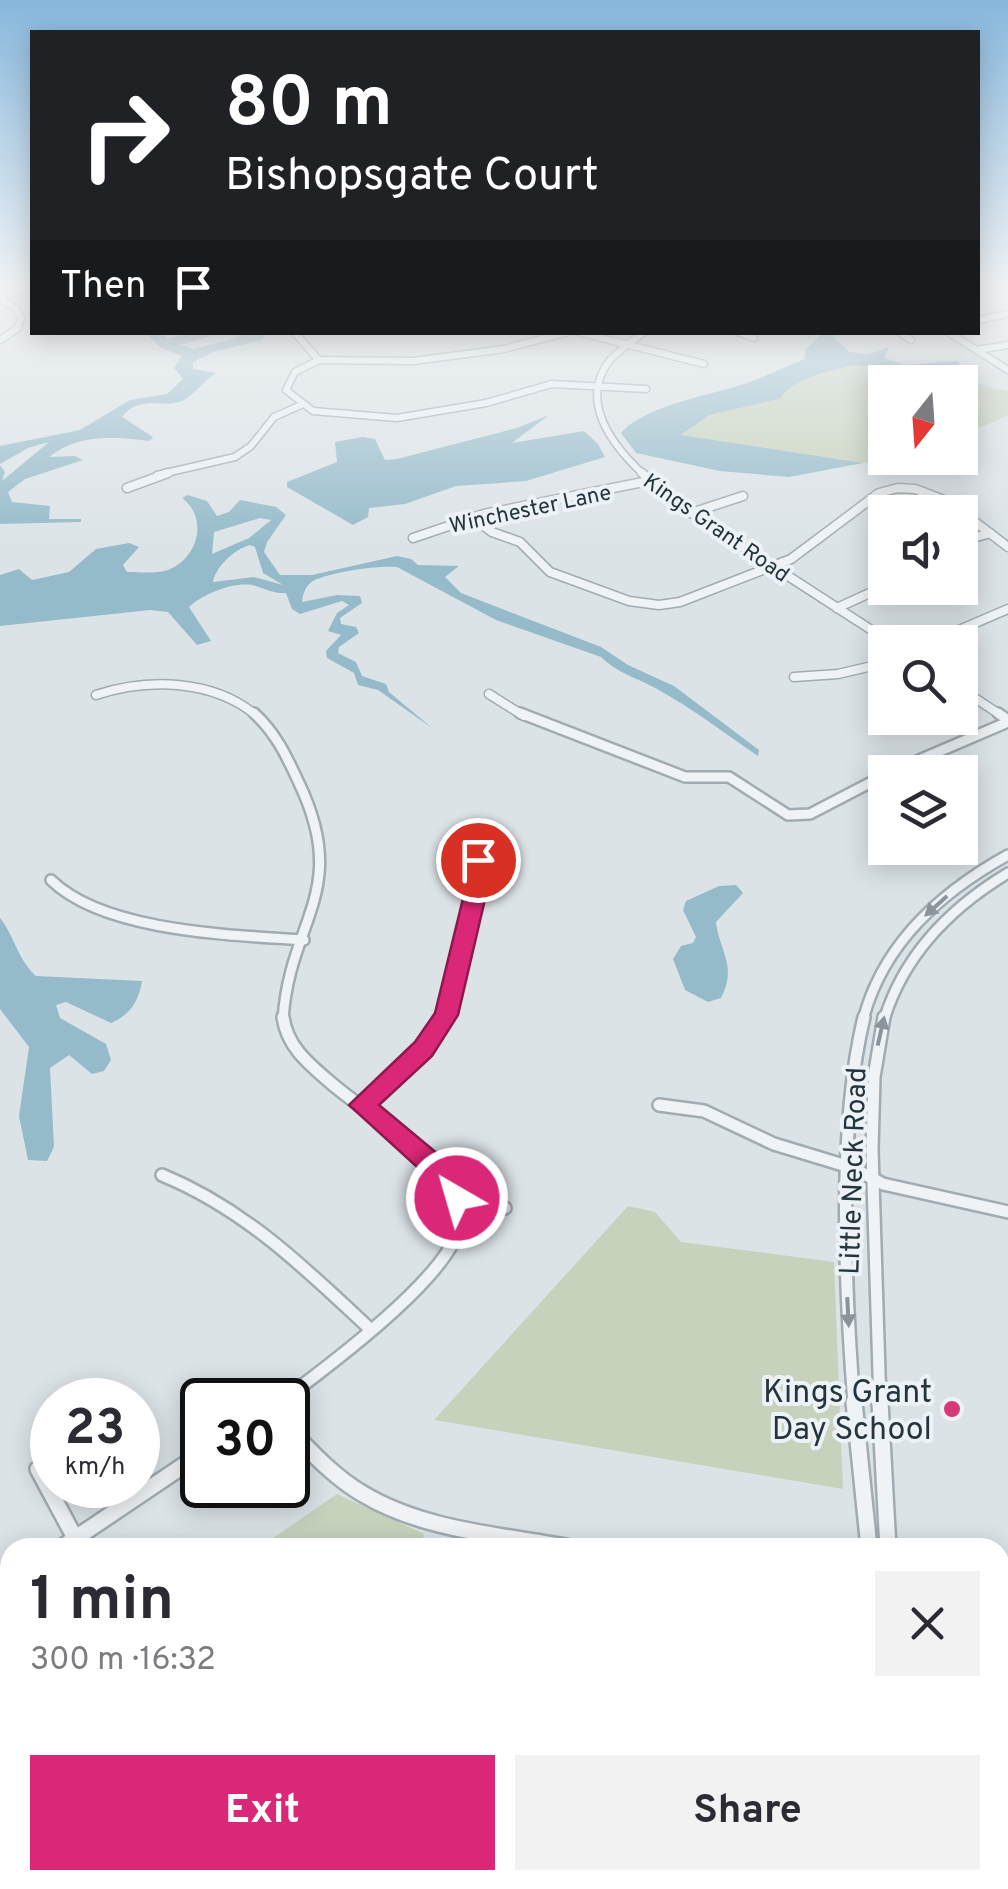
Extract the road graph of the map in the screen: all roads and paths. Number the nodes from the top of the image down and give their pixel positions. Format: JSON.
{"nodes":[{"id":1,"x":297,"y":371,"type":"edge"},
{"id":2,"x":606,"y":371,"type":"edge"},
{"id":3,"x":599,"y":386,"type":"junction"},
{"id":4,"x":646,"y":389,"type":"dead end"},
{"id":5,"x":301,"y":405,"type":"junction"},
{"id":6,"x":648,"y":481,"type":"junction"},
{"id":7,"x":127,"y":488,"type":"dead end"},
{"id":8,"x":744,"y":496,"type":"dead end"},
{"id":9,"x":691,"y":513,"type":"junction"},
{"id":10,"x":472,"y":517,"type":"junction"},
{"id":11,"x":990,"y":533,"type":"junction"},
{"id":12,"x":978,"y":537,"type":"edge"},
{"id":13,"x":413,"y":538,"type":"dead end"},
{"id":14,"x":1008,"y":547,"type":"edge"},
{"id":15,"x":773,"y":566,"type":"junction"},
{"id":16,"x":868,"y":594,"type":"edge"},
{"id":17,"x":837,"y":608,"type":"junction"},
{"id":18,"x":1008,"y":608,"type":"edge"},
{"id":19,"x":970,"y":625,"type":"edge"},
{"id":20,"x":868,"y":628,"type":"edge"},
{"id":21,"x":868,"y":667,"type":"edge"},
{"id":22,"x":794,"y":677,"type":"dead end"},
{"id":23,"x":489,"y":694,"type":"dead end"},
{"id":24,"x":96,"y":695,"type":"dead end"},
{"id":25,"x":978,"y":700,"type":"edge"},
{"id":26,"x":1008,"y":721,"type":"edge"},
{"id":27,"x":926,"y":755,"type":"edge"},
{"id":28,"x":868,"y":784,"type":"edge"},
{"id":29,"x":475,"y":850,"type":"dead end"},
{"id":30,"x":1008,"y":855,"type":"edge"},
{"id":31,"x":1008,"y":872,"type":"edge"},
{"id":32,"x":51,"y":880,"type":"dead end"},
{"id":33,"x":304,"y":940,"type":"junction"},
{"id":34,"x":362,"y":1105,"type":"junction"},
{"id":35,"x":659,"y":1105,"type":"dead end"},
{"id":36,"x":849,"y":1167,"type":"junction"},
{"id":37,"x":162,"y":1176,"type":"dead end"},
{"id":38,"x":872,"y":1179,"type":"junction"},
{"id":39,"x":505,"y":1208,"type":"dead end"},
{"id":40,"x":459,"y":1211,"type":"junction"},
{"id":41,"x":1008,"y":1212,"type":"edge"},
{"id":42,"x":370,"y":1329,"type":"junction"},
{"id":43,"x":310,"y":1382,"type":"edge"},
{"id":44,"x":310,"y":1450,"type":"edge"},
{"id":45,"x":180,"y":1469,"type":"edge"},
{"id":46,"x":860,"y":1471,"type":"junction"},
{"id":47,"x":885,"y":1476,"type":"junction"},
{"id":48,"x":59,"y":1508,"type":"edge"},
{"id":49,"x":75,"y":1538,"type":"joint"},
{"id":50,"x":520,"y":1538,"type":"edge"},
{"id":51,"x":869,"y":1538,"type":"edge"},
{"id":52,"x":888,"y":1538,"type":"edge"}],
"edges":[{"from":1,"to":5,"type":"street"},
{"from":2,"to":3,"type":"street"},
{"from":3,"to":4,"type":"street"},
{"from":3,"to":5,"type":"street"},
{"from":3,"to":6,"type":"street","name":"Kings Grant Road"},
{"from":5,"to":7,"type":"street"},
{"from":6,"to":9,"type":"street","name":"Kings Grant Road"},
{"from":6,"to":10,"type":"street","name":"Winchester Lane"},
{"from":8,"to":9,"type":"street"},
{"from":9,"to":15,"type":"street","name":"Kings Grant Road"},
{"from":10,"to":13,"type":"street","name":"Winchester Lane"},
{"from":10,"to":15,"type":"street"},
{"from":11,"to":12,"type":"street"},
{"from":11,"to":14,"type":"street"},
{"from":11,"to":15,"type":"street"},
{"from":15,"to":17,"type":"street","name":"Kings Grant Road"},
{"from":16,"to":17,"type":"street"},
{"from":17,"to":20,"type":"street","name":"Kings Grant Road"},
{"from":18,"to":19,"type":"street"},
{"from":21,"to":22,"type":"street"},
{"from":23,"to":28,"type":"street"},
{"from":24,"to":33,"type":"street"},
{"from":25,"to":26,"type":"street"},
{"from":26,"to":27,"type":"street"},
{"from":29,"to":34,"type":"street"},
{"from":30,"to":36,"type":"street","name":"Little Neck Road","one_way":true},
{"from":38,"to":31,"type":"street","name":"Little Neck Road","one_way":true},
{"from":32,"to":33,"type":"street"},
{"from":33,"to":34,"type":"street"},
{"from":34,"to":40,"type":"street"},
{"from":35,"to":36,"type":"street"},
{"from":36,"to":38,"type":"street"},
{"from":36,"to":46,"type":"street","name":"Little Neck Road","one_way":true},
{"from":37,"to":42,"type":"street"},
{"from":38,"to":41,"type":"street"},
{"from":38,"to":47,"type":"street","name":"Little Neck Road"},
{"from":39,"to":40,"type":"street"},
{"from":40,"to":42,"type":"street"},
{"from":42,"to":43,"type":"street"},
{"from":44,"to":50,"type":"street"},
{"from":45,"to":49,"type":"street"},
{"from":46,"to":47,"type":"street"},
{"from":46,"to":51,"type":"street","name":"Little Neck Road"},
{"from":47,"to":52,"type":"street","name":"Little Neck Road"},
{"from":48,"to":49,"type":"street"}]}
